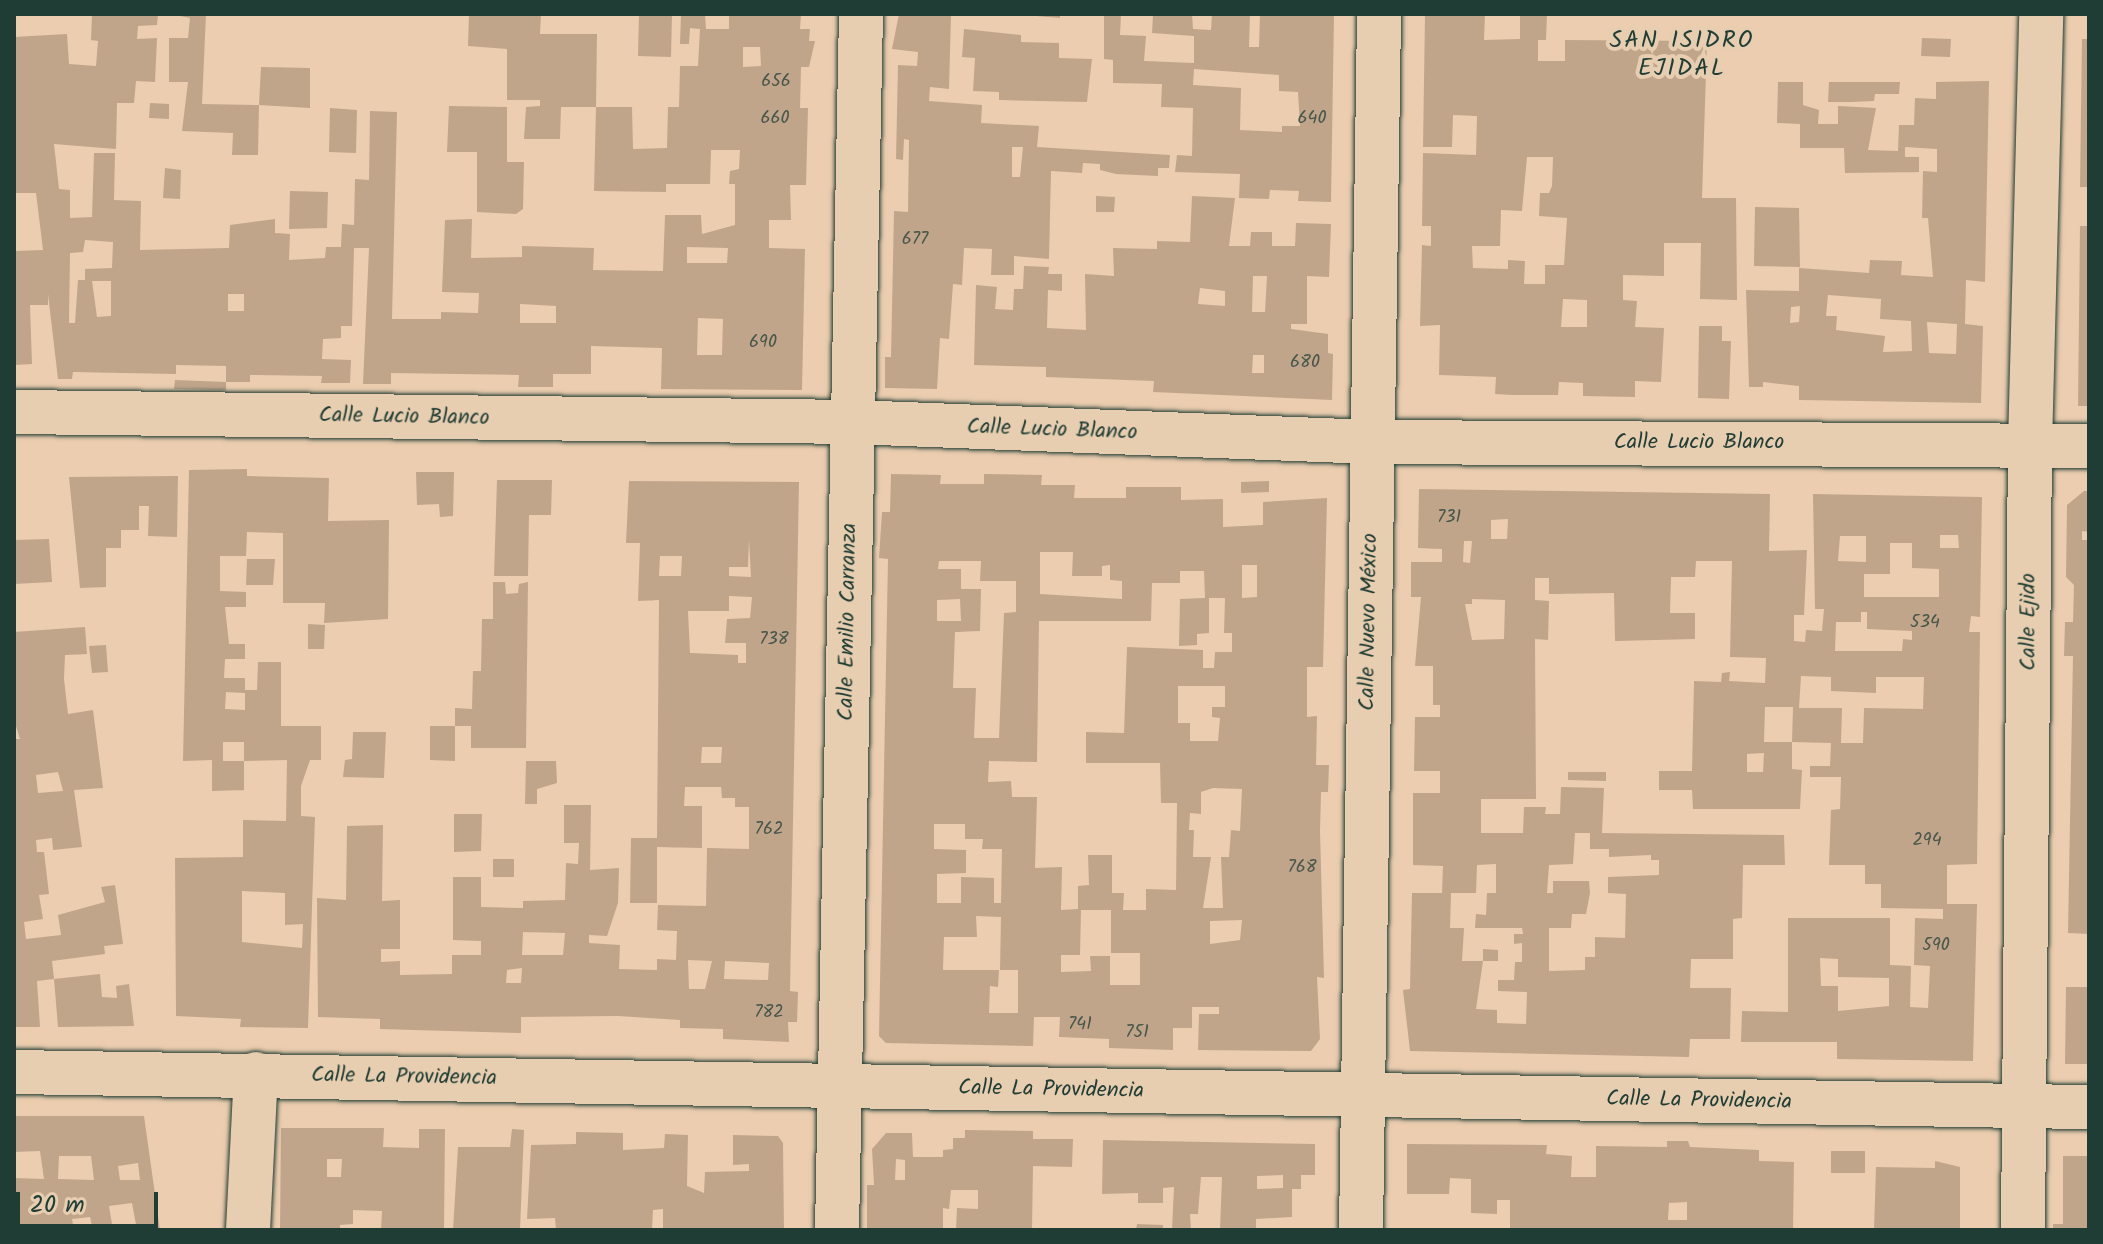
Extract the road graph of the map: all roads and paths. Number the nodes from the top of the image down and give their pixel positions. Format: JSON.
{"nodes":[{"id":1,"x":861,"y":14,"type":"edge"},
{"id":2,"x":1379,"y":14,"type":"edge"},
{"id":3,"x":2041,"y":14,"type":"edge"},
{"id":4,"x":14,"y":412,"type":"edge"},
{"id":5,"x":852,"y":422,"type":"junction"},
{"id":6,"x":1372,"y":442,"type":"junction"},
{"id":7,"x":2030,"y":445,"type":"junction"},
{"id":8,"x":2089,"y":446,"type":"edge"},
{"id":9,"x":14,"y":1072,"type":"edge"},
{"id":10,"x":256,"y":1074,"type":"junction"},
{"id":11,"x":840,"y":1086,"type":"junction"},
{"id":12,"x":1362,"y":1095,"type":"junction"},
{"id":13,"x":2025,"y":1106,"type":"junction"},
{"id":14,"x":2089,"y":1107,"type":"edge"},
{"id":15,"x":248,"y":1230,"type":"edge"},
{"id":16,"x":837,"y":1230,"type":"edge"},
{"id":17,"x":1361,"y":1230,"type":"edge"},
{"id":18,"x":2023,"y":1230,"type":"edge"}],
"edges":[{"from":1,"to":5,"type":"street","name":"Calle Emilio Carranza"},
{"from":2,"to":6,"type":"street","name":"Calle Nuevo México"},
{"from":3,"to":7,"type":"street","name":"Calle Ejido"},
{"from":4,"to":5,"type":"street","name":"Calle Lucio Blanco"},
{"from":5,"to":6,"type":"street","name":"Calle Lucio Blanco"},
{"from":5,"to":11,"type":"street","name":"Calle Emilio Carranza"},
{"from":6,"to":7,"type":"street","name":"Calle Lucio Blanco"},
{"from":6,"to":12,"type":"street","name":"Calle Nuevo México"},
{"from":7,"to":8,"type":"street","name":"Calle Lucio Blanco"},
{"from":7,"to":13,"type":"street","name":"Calle Ejido"},
{"from":9,"to":10,"type":"street","name":"Calle La Providencia"},
{"from":10,"to":11,"type":"street","name":"Calle La Providencia"},
{"from":10,"to":15,"type":"street"},
{"from":11,"to":12,"type":"street","name":"Calle La Providencia"},
{"from":11,"to":16,"type":"street","name":"Calle Emilio Carranza"},
{"from":12,"to":13,"type":"street","name":"Calle La Providencia"},
{"from":12,"to":17,"type":"street","name":"Calle Nuevo México"},
{"from":13,"to":14,"type":"street","name":"Calle La Providencia"},
{"from":13,"to":18,"type":"street","name":"Calle Ejido"}]}
